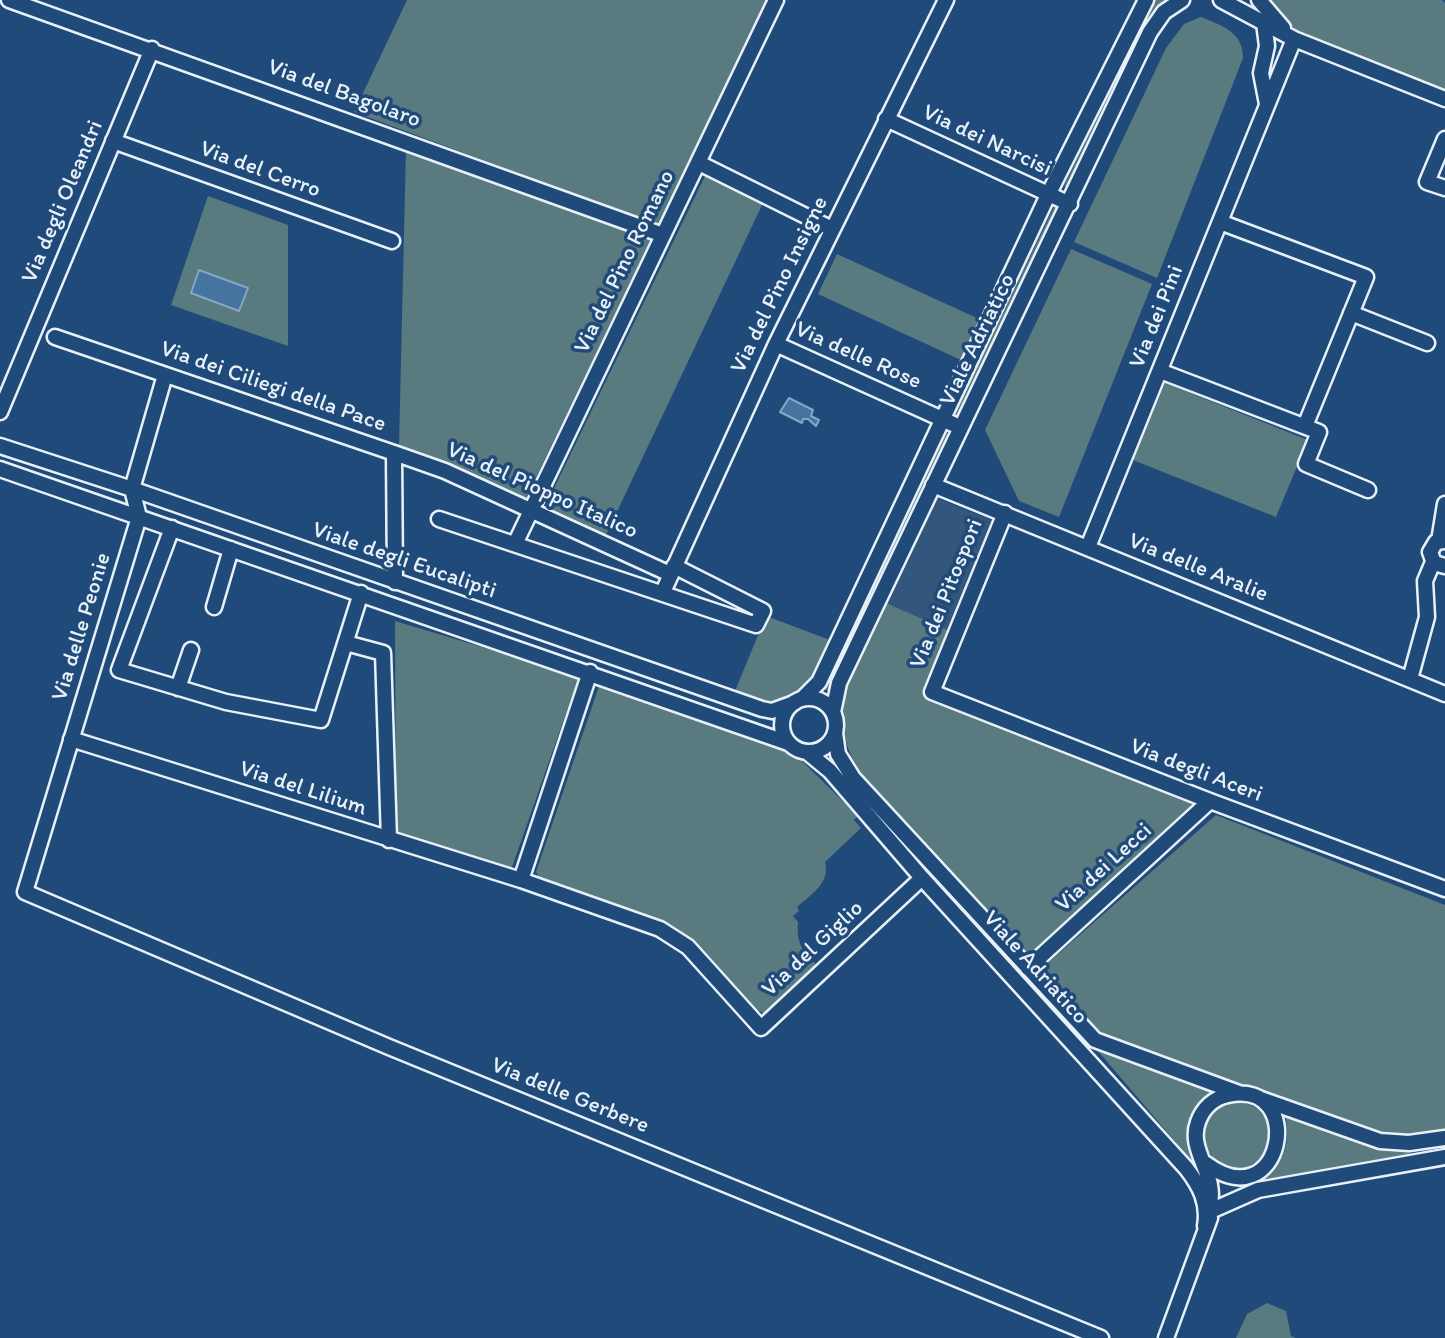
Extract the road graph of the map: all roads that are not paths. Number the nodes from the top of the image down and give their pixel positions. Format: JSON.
{"nodes":[{"id":1,"x":9,"y":0,"type":"edge"},
{"id":2,"x":776,"y":0,"type":"edge"},
{"id":3,"x":946,"y":0,"type":"edge"},
{"id":4,"x":1146,"y":0,"type":"edge"},
{"id":5,"x":1182,"y":0,"type":"edge"},
{"id":6,"x":1221,"y":0,"type":"edge"},
{"id":7,"x":1259,"y":0,"type":"edge"},
{"id":8,"x":1264,"y":23,"type":"junction"},
{"id":9,"x":1294,"y":39,"type":"junction"},
{"id":10,"x":152,"y":49,"type":"junction"},
{"id":11,"x":1445,"y":99,"type":"edge"},
{"id":12,"x":1268,"y":104,"type":"junction"},
{"id":13,"x":886,"y":119,"type":"junction"},
{"id":14,"x":1445,"y":139,"type":"edge"},
{"id":15,"x":113,"y":141,"type":"junction"},
{"id":16,"x":699,"y":163,"type":"junction"},
{"id":17,"x":1445,"y":188,"type":"edge"},
{"id":18,"x":1048,"y":195,"type":"junction"},
{"id":19,"x":1070,"y":204,"type":"junction"},
{"id":20,"x":1220,"y":222,"type":"junction"},
{"id":21,"x":832,"y":229,"type":"junction"},
{"id":22,"x":663,"y":234,"type":"junction"},
{"id":23,"x":392,"y":241,"type":"dead end"},
{"id":24,"x":1351,"y":313,"type":"junction"},
{"id":25,"x":55,"y":337,"type":"dead end"},
{"id":26,"x":1427,"y":343,"type":"dead end"},
{"id":27,"x":776,"y":344,"type":"junction"},
{"id":28,"x":1160,"y":371,"type":"junction"},
{"id":29,"x":166,"y":375,"type":"junction"},
{"id":30,"x":0,"y":412,"type":"edge"},
{"id":31,"x":945,"y":421,"type":"junction"},
{"id":32,"x":1304,"y":426,"type":"junction"},
{"id":33,"x":960,"y":428,"type":"junction"},
{"id":34,"x":0,"y":446,"type":"edge"},
{"id":35,"x":394,"y":453,"type":"junction"},
{"id":36,"x":0,"y":469,"type":"edge"},
{"id":37,"x":933,"y":485,"type":"junction"},
{"id":38,"x":132,"y":489,"type":"junction"},
{"id":39,"x":1368,"y":490,"type":"dead end"},
{"id":40,"x":1445,"y":504,"type":"edge"},
{"id":41,"x":531,"y":511,"type":"junction"},
{"id":42,"x":1005,"y":513,"type":"junction"},
{"id":43,"x":139,"y":517,"type":"junction"},
{"id":44,"x":439,"y":519,"type":"dead end"},
{"id":45,"x":173,"y":528,"type":"junction"},
{"id":46,"x":1442,"y":541,"type":"edge"},
{"id":47,"x":515,"y":544,"type":"junction"},
{"id":48,"x":1088,"y":547,"type":"junction"},
{"id":49,"x":232,"y":549,"type":"junction"},
{"id":50,"x":1439,"y":564,"type":"edge"},
{"id":51,"x":672,"y":570,"type":"junction"},
{"id":52,"x":395,"y":582,"type":"junction"},
{"id":53,"x":706,"y":582,"type":"junction"},
{"id":54,"x":663,"y":592,"type":"junction"},
{"id":55,"x":361,"y":593,"type":"junction"},
{"id":56,"x":697,"y":604,"type":"junction"},
{"id":57,"x":214,"y":607,"type":"dead end"},
{"id":58,"x":346,"y":643,"type":"junction"},
{"id":59,"x":191,"y":650,"type":"dead end"},
{"id":60,"x":590,"y":672,"type":"junction"},
{"id":61,"x":1410,"y":679,"type":"junction"},
{"id":62,"x":178,"y":688,"type":"junction"},
{"id":63,"x":932,"y":692,"type":"joint"},
{"id":64,"x":1445,"y":694,"type":"edge"},
{"id":65,"x":798,"y":701,"type":"junction"},
{"id":66,"x":833,"y":712,"type":"junction"},
{"id":67,"x":835,"y":733,"type":"junction"},
{"id":68,"x":71,"y":739,"type":"junction"},
{"id":69,"x":789,"y":743,"type":"junction"},
{"id":70,"x":807,"y":752,"type":"junction"},
{"id":71,"x":1210,"y":801,"type":"junction"},
{"id":72,"x":388,"y":840,"type":"junction"},
{"id":73,"x":922,"y":878,"type":"junction"},
{"id":74,"x":521,"y":880,"type":"junction"},
{"id":75,"x":1445,"y":888,"type":"edge"},
{"id":76,"x":24,"y":892,"type":"joint"},
{"id":77,"x":1028,"y":968,"type":"junction"},
{"id":78,"x":1246,"y":1095,"type":"junction"},
{"id":79,"x":1445,"y":1138,"type":"edge"},
{"id":80,"x":1445,"y":1157,"type":"edge"},
{"id":81,"x":1205,"y":1163,"type":"junction"},
{"id":82,"x":1255,"y":1173,"type":"junction"},
{"id":83,"x":1209,"y":1215,"type":"junction"},
{"id":84,"x":1101,"y":1338,"type":"edge"},
{"id":85,"x":1166,"y":1338,"type":"edge"}],
"edges":[{"from":1,"to":10,"type":"street","name":"Via del Bagolaro"},
{"from":2,"to":16,"type":"street","name":"Via del Pino Romano"},
{"from":3,"to":13,"type":"street","name":"Via del Pino Insigne"},
{"from":4,"to":18,"type":"street","name":"Viale Adriatico"},
{"from":5,"to":19,"type":"street","name":"Viale Adriatico"},
{"from":6,"to":8,"type":"street"},
{"from":7,"to":9,"type":"street"},
{"from":8,"to":9,"type":"street"},
{"from":8,"to":12,"type":"street"},
{"from":9,"to":11,"type":"street"},
{"from":9,"to":12,"type":"street","name":"Via dei Pini"},
{"from":10,"to":15,"type":"street","name":"Via degli Oleandri"},
{"from":10,"to":22,"type":"street","name":"Via del Bagolaro"},
{"from":12,"to":20,"type":"street","name":"Via dei Pini"},
{"from":13,"to":18,"type":"street","name":"Via dei Narcisi"},
{"from":13,"to":21,"type":"street","name":"Via del Pino Insigne"},
{"from":14,"to":17,"type":"street"},
{"from":15,"to":23,"type":"street","name":"Via del Cerro"},
{"from":15,"to":30,"type":"street","name":"Via degli Oleandri"},
{"from":16,"to":21,"type":"street"},
{"from":16,"to":22,"type":"street","name":"Via del Pino Romano"},
{"from":18,"to":19,"type":"street","name":"Via dei Narcisi"},
{"from":18,"to":31,"type":"street","name":"Viale Adriatico"},
{"from":19,"to":33,"type":"street","name":"Viale Adriatico"},
{"from":20,"to":24,"type":"street"},
{"from":20,"to":28,"type":"street","name":"Via dei Pini"},
{"from":21,"to":27,"type":"street","name":"Via del Pino Insigne"},
{"from":22,"to":41,"type":"street","name":"Via del Pino Romano"},
{"from":24,"to":26,"type":"street"},
{"from":24,"to":32,"type":"street"},
{"from":25,"to":29,"type":"street","name":"Via dei Ciliegi della Pace"},
{"from":27,"to":31,"type":"street","name":"Via delle Rose"},
{"from":27,"to":51,"type":"street","name":"Via del Pino Insigne"},
{"from":28,"to":32,"type":"street"},
{"from":28,"to":48,"type":"street","name":"Via dei Pini"},
{"from":29,"to":35,"type":"street","name":"Via dei Ciliegi della Pace"},
{"from":29,"to":38,"type":"street"},
{"from":31,"to":33,"type":"street","name":"Via delle Rose"},
{"from":31,"to":65,"type":"street","name":"Viale Adriatico"},
{"from":32,"to":39,"type":"street"},
{"from":33,"to":37,"type":"street","name":"Viale Adriatico"},
{"from":34,"to":38,"type":"street","name":"Viale degli Eucalipti"},
{"from":35,"to":41,"type":"street","name":"Via del Pioppo Italico"},
{"from":35,"to":52,"type":"street","name":"Via dei Ciliegi della Pace"},
{"from":36,"to":43,"type":"street","name":"Viale degli Eucalipti"},
{"from":37,"to":42,"type":"street","name":"Via delle Aralie"},
{"from":37,"to":66,"type":"street","name":"Viale Adriatico"},
{"from":38,"to":43,"type":"street"},
{"from":38,"to":52,"type":"street","name":"Viale degli Eucalipti"},
{"from":40,"to":46,"type":"street"},
{"from":41,"to":47,"type":"street","name":"Via del Pino Romano"},
{"from":41,"to":51,"type":"street","name":"Via del Pioppo Italico"},
{"from":42,"to":48,"type":"street","name":"Via delle Aralie"},
{"from":42,"to":63,"type":"street","name":"Via dei Pitospori"},
{"from":43,"to":45,"type":"street","name":"Viale degli Eucalipti"},
{"from":43,"to":68,"type":"street","name":"Via delle Peonie"},
{"from":44,"to":47,"type":"street","name":"Via del Pioppo Italico"},
{"from":45,"to":49,"type":"street","name":"Viale degli Eucalipti"},
{"from":45,"to":62,"type":"street"},
{"from":46,"to":50,"type":"street"},
{"from":47,"to":54,"type":"street","name":"Via del Pioppo Italico"},
{"from":48,"to":61,"type":"street","name":"Via delle Aralie"},
{"from":49,"to":55,"type":"street","name":"Viale degli Eucalipti"},
{"from":49,"to":57,"type":"street"},
{"from":50,"to":61,"type":"street"},
{"from":51,"to":53,"type":"street","name":"Via del Pioppo Italico"},
{"from":51,"to":54,"type":"street","name":"Via del Pino Insigne"},
{"from":52,"to":65,"type":"street","name":"Viale degli Eucalipti"},
{"from":53,"to":56,"type":"street"},
{"from":53,"to":56,"type":"street","name":"Via del Pioppo Italico"},
{"from":54,"to":56,"type":"street","name":"Via del Pioppo Italico"},
{"from":55,"to":58,"type":"street"},
{"from":55,"to":60,"type":"street","name":"Viale degli Eucalipti"},
{"from":58,"to":62,"type":"street"},
{"from":58,"to":72,"type":"street"},
{"from":59,"to":62,"type":"street"},
{"from":60,"to":69,"type":"street","name":"Viale degli Eucalipti"},
{"from":60,"to":74,"type":"street"},
{"from":61,"to":64,"type":"street","name":"Via delle Aralie"},
{"from":63,"to":71,"type":"street","name":"Via degli Aceri"},
{"from":65,"to":66,"type":"street"},
{"from":65,"to":69,"type":"street"},
{"from":66,"to":67,"type":"street"},
{"from":67,"to":70,"type":"street"},
{"from":67,"to":77,"type":"street","name":"Viale Adriatico"},
{"from":68,"to":72,"type":"street","name":"Via del Lilium"},
{"from":68,"to":76,"type":"street","name":"Via delle Peonie"},
{"from":69,"to":70,"type":"street"},
{"from":70,"to":73,"type":"street","name":"Viale Adriatico"},
{"from":71,"to":75,"type":"street","name":"Via degli Aceri"},
{"from":71,"to":77,"type":"street","name":"Via dei Lecci"},
{"from":72,"to":74,"type":"street","name":"Via del Lilium"},
{"from":73,"to":74,"type":"street","name":"Via del Giglio"},
{"from":73,"to":83,"type":"street","name":"Viale Adriatico"},
{"from":76,"to":84,"type":"street","name":"Via delle Gerbere"},
{"from":77,"to":78,"type":"street","name":"Viale Adriatico"},
{"from":78,"to":79,"type":"street","name":"Viale Adriatico"},
{"from":78,"to":81,"type":"street"},
{"from":78,"to":82,"type":"street"},
{"from":80,"to":83,"type":"street"},
{"from":81,"to":82,"type":"street"},
{"from":81,"to":83,"type":"street"},
{"from":82,"to":83,"type":"street"},
{"from":83,"to":85,"type":"street"}]}
